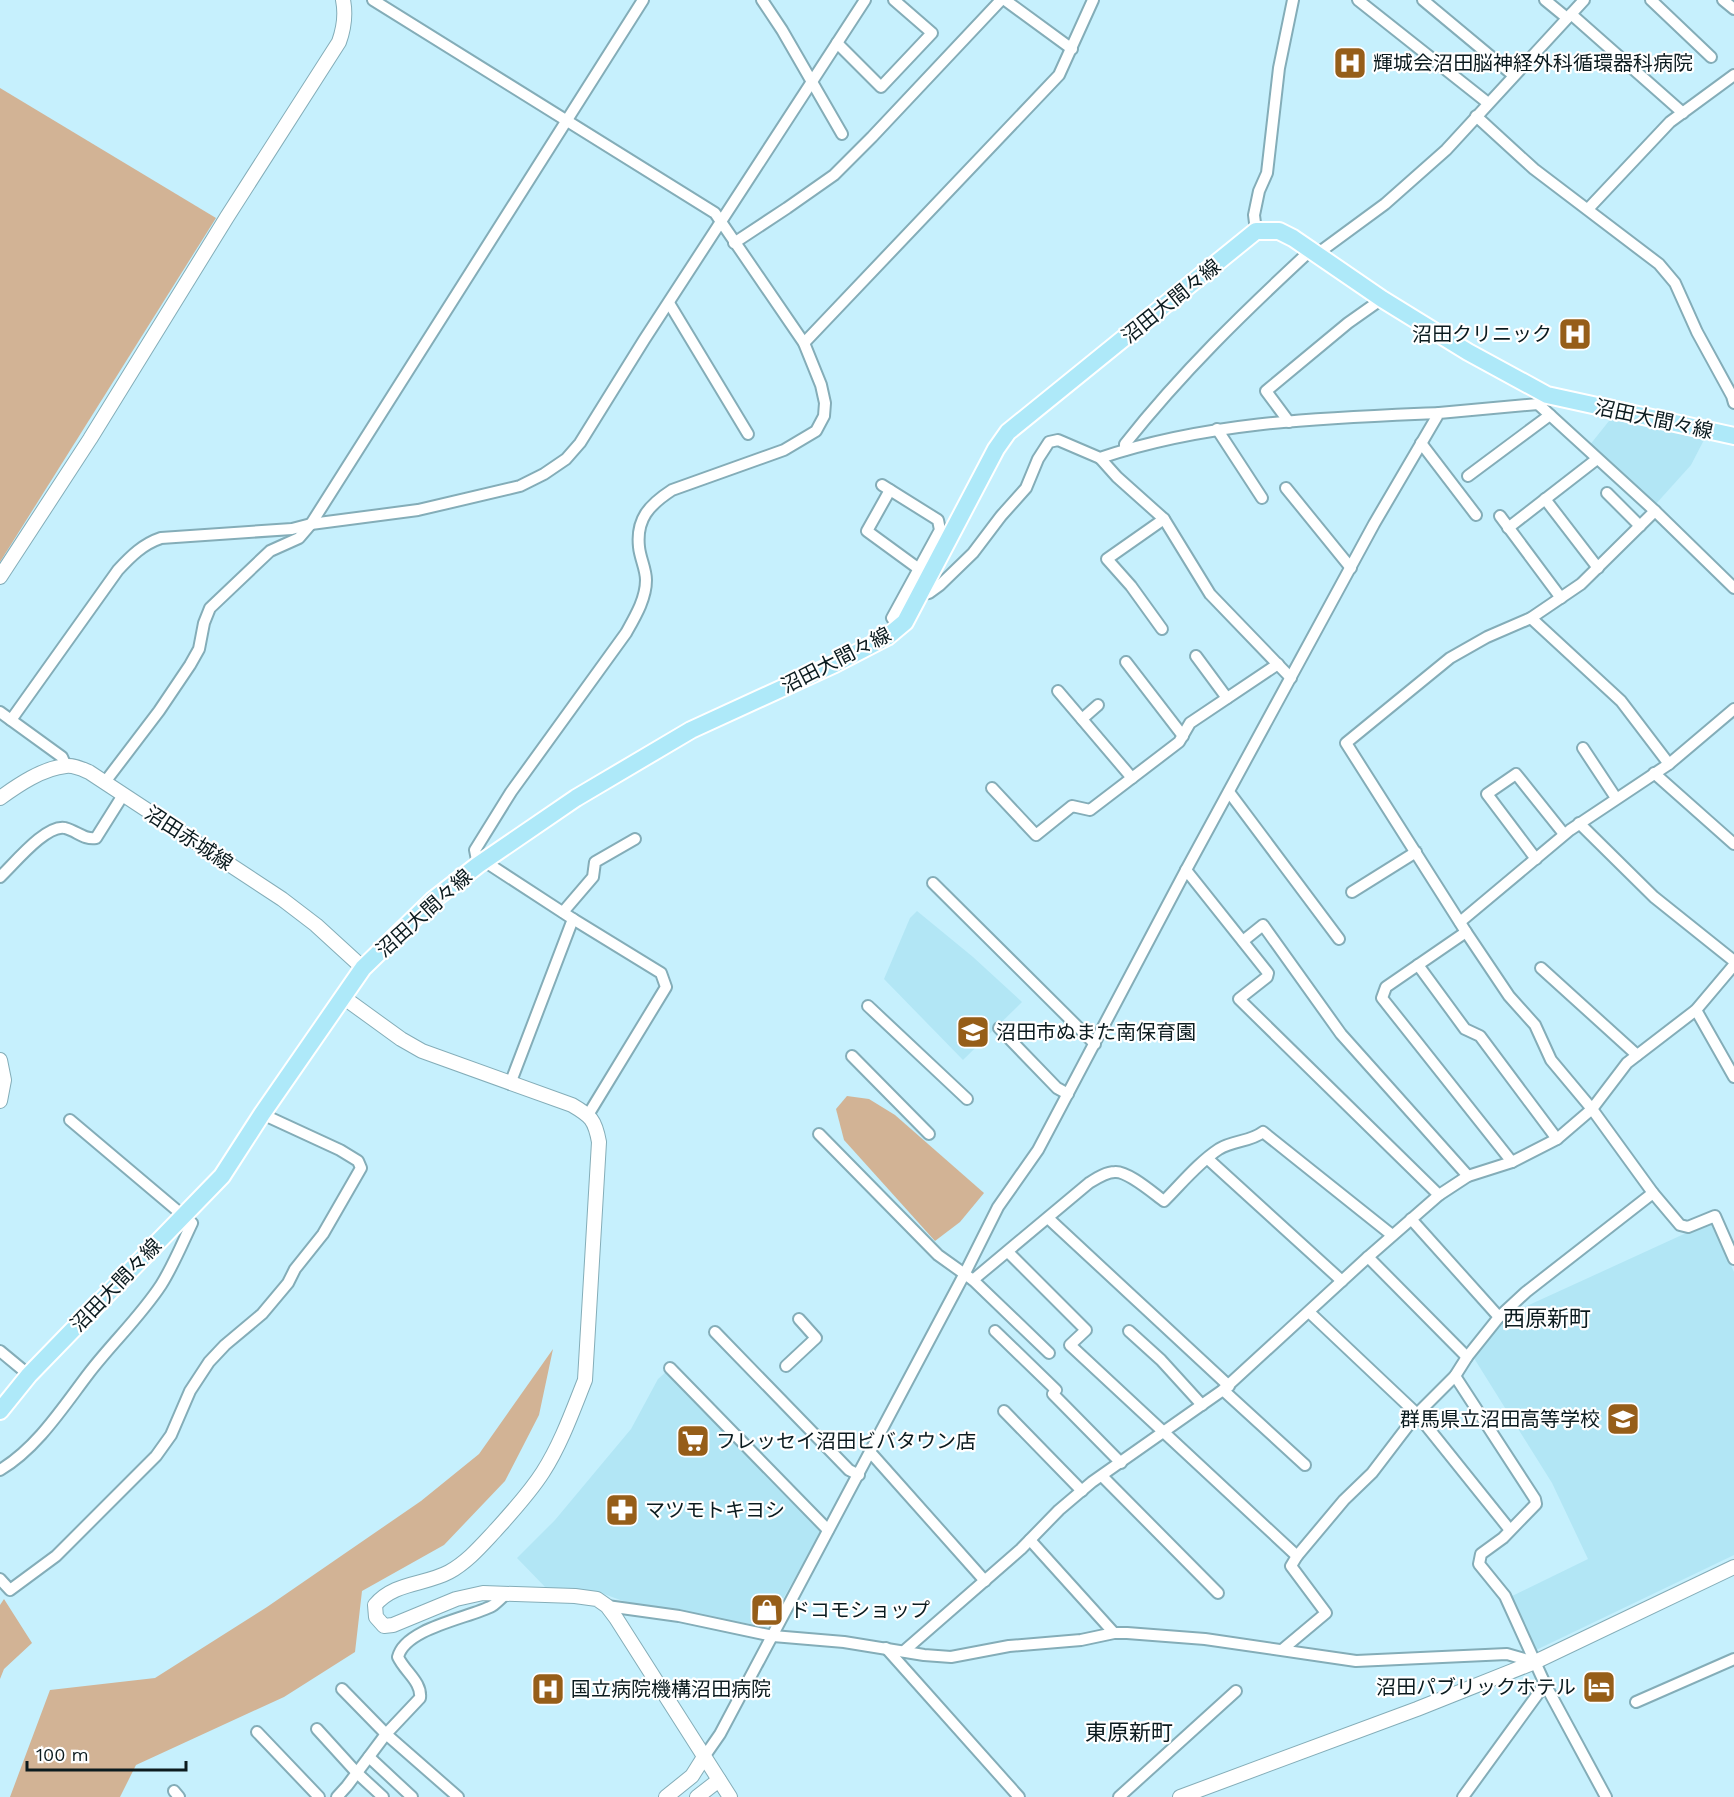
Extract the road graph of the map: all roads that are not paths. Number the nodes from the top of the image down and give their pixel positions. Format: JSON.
{"nodes":[{"id":1,"x":344,"y":0,"type":"edge"},
{"id":2,"x":373,"y":0,"type":"edge"},
{"id":3,"x":643,"y":0,"type":"edge"},
{"id":4,"x":762,"y":0,"type":"edge"},
{"id":5,"x":865,"y":0,"type":"edge"},
{"id":6,"x":894,"y":0,"type":"edge"},
{"id":7,"x":1003,"y":0,"type":"edge"},
{"id":8,"x":1094,"y":0,"type":"edge"},
{"id":9,"x":1293,"y":0,"type":"edge"},
{"id":10,"x":1358,"y":0,"type":"edge"},
{"id":11,"x":1423,"y":0,"type":"edge"},
{"id":12,"x":1545,"y":0,"type":"edge"},
{"id":13,"x":1584,"y":0,"type":"edge"},
{"id":14,"x":1651,"y":0,"type":"edge"},
{"id":15,"x":1723,"y":0,"type":"edge"},
{"id":16,"x":1734,"y":9,"type":"edge"},
{"id":17,"x":1569,"y":16,"type":"junction"},
{"id":18,"x":837,"y":43,"type":"junction"},
{"id":19,"x":1071,"y":49,"type":"junction"},
{"id":20,"x":1711,"y":57,"type":"dead end"},
{"id":21,"x":1513,"y":75,"type":"junction"},
{"id":22,"x":1734,"y":75,"type":"edge"},
{"id":23,"x":812,"y":82,"type":"junction"},
{"id":24,"x":1488,"y":103,"type":"junction"},
{"id":25,"x":1683,"y":113,"type":"junction"},
{"id":26,"x":1476,"y":116,"type":"junction"},
{"id":27,"x":566,"y":121,"type":"junction"},
{"id":28,"x":842,"y":134,"type":"dead end"},
{"id":29,"x":1588,"y":209,"type":"junction"},
{"id":30,"x":722,"y":222,"type":"junction"},
{"id":31,"x":1256,"y":231,"type":"junction"},
{"id":32,"x":734,"y":243,"type":"junction"},
{"id":33,"x":1314,"y":252,"type":"junction"},
{"id":34,"x":1382,"y":299,"type":"junction"},
{"id":35,"x":669,"y":303,"type":"junction"},
{"id":36,"x":804,"y":343,"type":"junction"},
{"id":37,"x":1542,"y":400,"type":"junction"},
{"id":38,"x":1734,"y":403,"type":"edge"},
{"id":39,"x":1439,"y":413,"type":"junction"},
{"id":40,"x":1550,"y":416,"type":"junction"},
{"id":41,"x":1289,"y":422,"type":"junction"},
{"id":42,"x":1217,"y":429,"type":"junction"},
{"id":43,"x":748,"y":434,"type":"dead end"},
{"id":44,"x":1734,"y":436,"type":"edge"},
{"id":45,"x":1421,"y":443,"type":"junction"},
{"id":46,"x":1125,"y":450,"type":"junction"},
{"id":47,"x":1100,"y":458,"type":"junction"},
{"id":48,"x":1597,"y":459,"type":"junction"},
{"id":49,"x":1468,"y":476,"type":"dead end"},
{"id":50,"x":1286,"y":488,"type":"dead end"},
{"id":51,"x":1607,"y":493,"type":"dead end"},
{"id":52,"x":1262,"y":498,"type":"dead end"},
{"id":53,"x":1545,"y":499,"type":"junction"},
{"id":54,"x":1655,"y":511,"type":"junction"},
{"id":55,"x":1476,"y":515,"type":"dead end"},
{"id":56,"x":1500,"y":516,"type":"dead end"},
{"id":57,"x":1164,"y":519,"type":"junction"},
{"id":58,"x":310,"y":524,"type":"junction"},
{"id":59,"x":1640,"y":526,"type":"junction"},
{"id":60,"x":1508,"y":528,"type":"junction"},
{"id":61,"x":1351,"y":567,"type":"junction"},
{"id":62,"x":1598,"y":568,"type":"junction"},
{"id":63,"x":919,"y":569,"type":"junction"},
{"id":64,"x":0,"y":577,"type":"edge"},
{"id":65,"x":1734,"y":588,"type":"edge"},
{"id":66,"x":920,"y":594,"type":"junction"},
{"id":67,"x":1561,"y":598,"type":"junction"},
{"id":68,"x":1531,"y":618,"type":"junction"},
{"id":69,"x":899,"y":627,"type":"junction"},
{"id":70,"x":1162,"y":629,"type":"dead end"},
{"id":71,"x":1196,"y":656,"type":"dead end"},
{"id":72,"x":1126,"y":662,"type":"dead end"},
{"id":73,"x":1278,"y":664,"type":"junction"},
{"id":74,"x":1291,"y":678,"type":"junction"},
{"id":75,"x":1059,"y":691,"type":"dead end"},
{"id":76,"x":1227,"y":698,"type":"junction"},
{"id":77,"x":1098,"y":705,"type":"dead end"},
{"id":78,"x":1734,"y":709,"type":"edge"},
{"id":79,"x":0,"y":712,"type":"edge"},
{"id":80,"x":1082,"y":719,"type":"junction"},
{"id":81,"x":10,"y":720,"type":"junction"},
{"id":82,"x":1183,"y":736,"type":"junction"},
{"id":83,"x":1583,"y":748,"type":"dead end"},
{"id":84,"x":1668,"y":764,"type":"junction"},
{"id":85,"x":66,"y":766,"type":"junction"},
{"id":86,"x":1654,"y":773,"type":"junction"},
{"id":87,"x":1132,"y":778,"type":"junction"},
{"id":88,"x":105,"y":782,"type":"junction"},
{"id":89,"x":992,"y":788,"type":"dead end"},
{"id":90,"x":1229,"y":792,"type":"junction"},
{"id":91,"x":123,"y":795,"type":"junction"},
{"id":92,"x":0,"y":798,"type":"edge"},
{"id":93,"x":1617,"y":798,"type":"junction"},
{"id":94,"x":1579,"y":823,"type":"junction"},
{"id":95,"x":1564,"y":834,"type":"junction"},
{"id":96,"x":635,"y":839,"type":"dead end"},
{"id":97,"x":1734,"y":844,"type":"edge"},
{"id":98,"x":1416,"y":852,"type":"junction"},
{"id":99,"x":1536,"y":858,"type":"junction"},
{"id":100,"x":481,"y":863,"type":"junction"},
{"id":101,"x":1186,"y":870,"type":"junction"},
{"id":102,"x":0,"y":877,"type":"edge"},
{"id":103,"x":933,"y":883,"type":"dead end"},
{"id":104,"x":1352,"y":892,"type":"dead end"},
{"id":105,"x":563,"y":912,"type":"junction"},
{"id":106,"x":573,"y":919,"type":"junction"},
{"id":107,"x":1460,"y":922,"type":"junction"},
{"id":108,"x":1466,"y":932,"type":"junction"},
{"id":109,"x":1339,"y":939,"type":"dead end"},
{"id":110,"x":1243,"y":941,"type":"junction"},
{"id":111,"x":1734,"y":964,"type":"edge"},
{"id":112,"x":1418,"y":965,"type":"junction"},
{"id":113,"x":363,"y":968,"type":"junction"},
{"id":114,"x":1541,"y":968,"type":"dead end"},
{"id":115,"x":343,"y":997,"type":"junction"},
{"id":116,"x":868,"y":1006,"type":"dead end"},
{"id":117,"x":1696,"y":1010,"type":"junction"},
{"id":118,"x":999,"y":1028,"type":"dead end"},
{"id":119,"x":1095,"y":1044,"type":"junction"},
{"id":120,"x":1637,"y":1055,"type":"junction"},
{"id":121,"x":852,"y":1056,"type":"dead end"},
{"id":122,"x":0,"y":1060,"type":"edge"},
{"id":123,"x":1734,"y":1077,"type":"edge"},
{"id":124,"x":510,"y":1084,"type":"junction"},
{"id":125,"x":1068,"y":1094,"type":"junction"},
{"id":126,"x":967,"y":1099,"type":"dead end"},
{"id":127,"x":0,"y":1101,"type":"edge"},
{"id":128,"x":1592,"y":1109,"type":"junction"},
{"id":129,"x":262,"y":1114,"type":"junction"},
{"id":130,"x":588,"y":1114,"type":"junction"},
{"id":131,"x":70,"y":1120,"type":"dead end"},
{"id":132,"x":819,"y":1134,"type":"dead end"},
{"id":133,"x":929,"y":1134,"type":"dead end"},
{"id":134,"x":1557,"y":1139,"type":"junction"},
{"id":135,"x":1208,"y":1159,"type":"junction"},
{"id":136,"x":1512,"y":1162,"type":"junction"},
{"id":137,"x":1468,"y":1176,"type":"junction"},
{"id":138,"x":1653,"y":1193,"type":"junction"},
{"id":139,"x":1439,"y":1195,"type":"junction"},
{"id":140,"x":183,"y":1216,"type":"junction"},
{"id":141,"x":1048,"y":1218,"type":"junction"},
{"id":142,"x":1410,"y":1219,"type":"junction"},
{"id":143,"x":1392,"y":1235,"type":"junction"},
{"id":144,"x":1008,"y":1252,"type":"junction"},
{"id":145,"x":1368,"y":1257,"type":"junction"},
{"id":146,"x":1734,"y":1259,"type":"edge"},
{"id":147,"x":969,"y":1277,"type":"junction"},
{"id":148,"x":1342,"y":1281,"type":"junction"},
{"id":149,"x":1309,"y":1312,"type":"junction"},
{"id":150,"x":1498,"y":1317,"type":"junction"},
{"id":151,"x":799,"y":1319,"type":"dead end"},
{"id":152,"x":995,"y":1331,"type":"dead end"},
{"id":153,"x":1129,"y":1331,"type":"dead end"},
{"id":154,"x":715,"y":1332,"type":"dead end"},
{"id":155,"x":0,"y":1351,"type":"edge"},
{"id":156,"x":1049,"y":1353,"type":"dead end"},
{"id":157,"x":1467,"y":1357,"type":"junction"},
{"id":158,"x":786,"y":1366,"type":"dead end"},
{"id":159,"x":670,"y":1368,"type":"dead end"},
{"id":160,"x":29,"y":1375,"type":"junction"},
{"id":161,"x":1455,"y":1376,"type":"junction"},
{"id":162,"x":1226,"y":1388,"type":"junction"},
{"id":163,"x":1202,"y":1405,"type":"junction"},
{"id":164,"x":0,"y":1411,"type":"edge"},
{"id":165,"x":1004,"y":1411,"type":"dead end"},
{"id":166,"x":1417,"y":1414,"type":"junction"},
{"id":167,"x":1164,"y":1432,"type":"junction"},
{"id":168,"x":871,"y":1452,"type":"junction"},
{"id":169,"x":1121,"y":1463,"type":"junction"},
{"id":170,"x":1305,"y":1465,"type":"dead end"},
{"id":171,"x":0,"y":1470,"type":"edge"},
{"id":172,"x":859,"y":1474,"type":"junction"},
{"id":173,"x":1102,"y":1476,"type":"junction"},
{"id":174,"x":1082,"y":1491,"type":"junction"},
{"id":175,"x":828,"y":1530,"type":"junction"},
{"id":176,"x":1510,"y":1530,"type":"junction"},
{"id":177,"x":1030,"y":1540,"type":"junction"},
{"id":178,"x":1297,"y":1556,"type":"junction"},
{"id":179,"x":1734,"y":1567,"type":"edge"},
{"id":180,"x":0,"y":1579,"type":"edge"},
{"id":181,"x":985,"y":1581,"type":"junction"},
{"id":182,"x":507,"y":1593,"type":"junction"},
{"id":183,"x":1218,"y":1593,"type":"dead end"},
{"id":184,"x":607,"y":1606,"type":"junction"},
{"id":185,"x":1114,"y":1633,"type":"junction"},
{"id":186,"x":772,"y":1635,"type":"junction"},
{"id":187,"x":886,"y":1648,"type":"junction"},
{"id":188,"x":1283,"y":1649,"type":"junction"},
{"id":189,"x":904,"y":1651,"type":"junction"},
{"id":190,"x":1734,"y":1659,"type":"edge"},
{"id":191,"x":1535,"y":1662,"type":"junction"},
{"id":192,"x":1545,"y":1684,"type":"junction"},
{"id":193,"x":342,"y":1689,"type":"dead end"},
{"id":194,"x":1236,"y":1691,"type":"dead end"},
{"id":195,"x":1636,"y":1702,"type":"dead end"},
{"id":196,"x":317,"y":1730,"type":"dead end"},
{"id":197,"x":257,"y":1732,"type":"dead end"},
{"id":198,"x":386,"y":1734,"type":"junction"},
{"id":199,"x":369,"y":1757,"type":"junction"},
{"id":200,"x":704,"y":1757,"type":"junction"},
{"id":201,"x":357,"y":1773,"type":"junction"},
{"id":202,"x":719,"y":1780,"type":"junction"},
{"id":203,"x":319,"y":1797,"type":"edge"},
{"id":204,"x":337,"y":1797,"type":"edge"},
{"id":205,"x":383,"y":1797,"type":"edge"},
{"id":206,"x":412,"y":1797,"type":"edge"},
{"id":207,"x":458,"y":1797,"type":"edge"},
{"id":208,"x":666,"y":1797,"type":"edge"},
{"id":209,"x":698,"y":1797,"type":"edge"},
{"id":210,"x":730,"y":1797,"type":"edge"},
{"id":211,"x":1019,"y":1797,"type":"edge"},
{"id":212,"x":1119,"y":1797,"type":"edge"},
{"id":213,"x":1180,"y":1797,"type":"edge"},
{"id":214,"x":1462,"y":1797,"type":"edge"},
{"id":215,"x":1606,"y":1797,"type":"edge"}],
"edges":[{"from":1,"to":64,"type":"street"},
{"from":2,"to":27,"type":"street"},
{"from":3,"to":27,"type":"street"},
{"from":4,"to":23,"type":"street"},
{"from":5,"to":18,"type":"street"},
{"from":6,"to":18,"type":"street"},
{"from":7,"to":19,"type":"street"},
{"from":7,"to":32,"type":"street"},
{"from":8,"to":19,"type":"street"},
{"from":9,"to":31,"type":"street"},
{"from":10,"to":24,"type":"street"},
{"from":11,"to":21,"type":"street"},
{"from":12,"to":17,"type":"street"},
{"from":13,"to":17,"type":"street"},
{"from":14,"to":20,"type":"street"},
{"from":15,"to":16,"type":"street"},
{"from":17,"to":21,"type":"street"},
{"from":17,"to":25,"type":"street"},
{"from":18,"to":23,"type":"street"},
{"from":19,"to":36,"type":"street"},
{"from":21,"to":24,"type":"street"},
{"from":22,"to":25,"type":"street"},
{"from":23,"to":28,"type":"street"},
{"from":23,"to":30,"type":"street"},
{"from":24,"to":26,"type":"street"},
{"from":25,"to":29,"type":"street"},
{"from":26,"to":29,"type":"street"},
{"from":26,"to":33,"type":"street"},
{"from":27,"to":30,"type":"street"},
{"from":27,"to":58,"type":"street"},
{"from":29,"to":38,"type":"street"},
{"from":30,"to":32,"type":"street"},
{"from":30,"to":35,"type":"street"},
{"from":31,"to":33,"type":"main road","name":"沼田大間々線"},
{"from":31,"to":66,"type":"main road","name":"沼田大間々線"},
{"from":32,"to":36,"type":"street"},
{"from":33,"to":34,"type":"main road","name":"沼田大間々線"},
{"from":33,"to":46,"type":"street"},
{"from":34,"to":37,"type":"main road","name":"沼田大間々線"},
{"from":34,"to":41,"type":"street"},
{"from":35,"to":43,"type":"street"},
{"from":35,"to":58,"type":"street"},
{"from":36,"to":100,"type":"street"},
{"from":37,"to":39,"type":"street"},
{"from":37,"to":40,"type":"street"},
{"from":37,"to":44,"type":"main road","name":"沼田大間々線"},
{"from":39,"to":41,"type":"street"},
{"from":39,"to":45,"type":"street"},
{"from":40,"to":48,"type":"street"},
{"from":40,"to":49,"type":"street"},
{"from":41,"to":42,"type":"street"},
{"from":42,"to":46,"type":"street"},
{"from":42,"to":52,"type":"street"},
{"from":45,"to":55,"type":"street"},
{"from":45,"to":61,"type":"street"},
{"from":46,"to":47,"type":"street"},
{"from":47,"to":57,"type":"street"},
{"from":47,"to":66,"type":"street"},
{"from":48,"to":53,"type":"street"},
{"from":48,"to":54,"type":"street"},
{"from":50,"to":61,"type":"street"},
{"from":51,"to":59,"type":"street"},
{"from":53,"to":60,"type":"street"},
{"from":53,"to":62,"type":"street"},
{"from":54,"to":59,"type":"street"},
{"from":54,"to":65,"type":"street"},
{"from":56,"to":60,"type":"street"},
{"from":57,"to":70,"type":"street"},
{"from":57,"to":73,"type":"street"},
{"from":58,"to":81,"type":"street"},
{"from":58,"to":88,"type":"street"},
{"from":59,"to":62,"type":"street"},
{"from":60,"to":67,"type":"street"},
{"from":61,"to":74,"type":"street"},
{"from":62,"to":67,"type":"street"},
{"from":63,"to":63,"type":"street"},
{"from":63,"to":69,"type":"street"},
{"from":66,"to":69,"type":"main road","name":"沼田大間々線"},
{"from":67,"to":68,"type":"street"},
{"from":68,"to":84,"type":"street"},
{"from":68,"to":98,"type":"street"},
{"from":69,"to":100,"type":"main road","name":"沼田大間々線"},
{"from":71,"to":76,"type":"street"},
{"from":72,"to":82,"type":"street"},
{"from":73,"to":74,"type":"street"},
{"from":73,"to":76,"type":"street"},
{"from":74,"to":90,"type":"street"},
{"from":75,"to":80,"type":"street"},
{"from":76,"to":82,"type":"street"},
{"from":77,"to":80,"type":"street"},
{"from":78,"to":84,"type":"street"},
{"from":79,"to":81,"type":"street"},
{"from":80,"to":87,"type":"street"},
{"from":81,"to":85,"type":"street"},
{"from":82,"to":87,"type":"street"},
{"from":83,"to":93,"type":"street"},
{"from":84,"to":86,"type":"street"},
{"from":85,"to":88,"type":"street","name":"沼田赤城線"},
{"from":85,"to":92,"type":"street"},
{"from":86,"to":93,"type":"street"},
{"from":86,"to":97,"type":"street"},
{"from":87,"to":89,"type":"street"},
{"from":88,"to":91,"type":"street","name":"沼田赤城線"},
{"from":90,"to":101,"type":"street"},
{"from":90,"to":109,"type":"street"},
{"from":91,"to":102,"type":"street"},
{"from":91,"to":113,"type":"street","name":"沼田赤城線"},
{"from":93,"to":94,"type":"street"},
{"from":94,"to":95,"type":"street"},
{"from":94,"to":111,"type":"street"},
{"from":95,"to":99,"type":"street"},
{"from":95,"to":99,"type":"street"},
{"from":96,"to":105,"type":"street"},
{"from":98,"to":104,"type":"street"},
{"from":98,"to":107,"type":"street"},
{"from":99,"to":107,"type":"street"},
{"from":100,"to":105,"type":"street"},
{"from":100,"to":113,"type":"main road","name":"沼田大間々線"},
{"from":101,"to":110,"type":"street"},
{"from":101,"to":119,"type":"street"},
{"from":103,"to":119,"type":"street"},
{"from":105,"to":106,"type":"street"},
{"from":106,"to":124,"type":"street"},
{"from":106,"to":130,"type":"street"},
{"from":107,"to":108,"type":"street"},
{"from":108,"to":112,"type":"street"},
{"from":108,"to":128,"type":"street"},
{"from":110,"to":137,"type":"street"},
{"from":110,"to":139,"type":"street"},
{"from":111,"to":117,"type":"street"},
{"from":112,"to":134,"type":"street"},
{"from":112,"to":136,"type":"street"},
{"from":113,"to":115,"type":"main road","name":"沼田大間々線"},
{"from":114,"to":120,"type":"street"},
{"from":115,"to":124,"type":"street"},
{"from":115,"to":129,"type":"main road","name":"沼田大間々線"},
{"from":116,"to":126,"type":"street"},
{"from":117,"to":120,"type":"street"},
{"from":117,"to":123,"type":"street"},
{"from":118,"to":125,"type":"street"},
{"from":119,"to":125,"type":"street"},
{"from":120,"to":128,"type":"street"},
{"from":121,"to":133,"type":"street"},
{"from":122,"to":127,"type":"street"},
{"from":124,"to":130,"type":"street"},
{"from":125,"to":147,"type":"street"},
{"from":128,"to":134,"type":"street"},
{"from":128,"to":138,"type":"street"},
{"from":129,"to":140,"type":"main road","name":"沼田大間々線"},
{"from":129,"to":180,"type":"street"},
{"from":130,"to":182,"type":"street"},
{"from":131,"to":140,"type":"street"},
{"from":132,"to":147,"type":"street"},
{"from":134,"to":136,"type":"street"},
{"from":135,"to":141,"type":"street"},
{"from":135,"to":143,"type":"street"},
{"from":135,"to":148,"type":"street"},
{"from":136,"to":137,"type":"street"},
{"from":137,"to":139,"type":"street"},
{"from":138,"to":146,"type":"street"},
{"from":138,"to":150,"type":"street"},
{"from":139,"to":142,"type":"street"},
{"from":140,"to":160,"type":"main road","name":"沼田大間々線"},
{"from":140,"to":171,"type":"street"},
{"from":141,"to":144,"type":"street"},
{"from":141,"to":162,"type":"street"},
{"from":142,"to":143,"type":"street"},
{"from":142,"to":150,"type":"street"},
{"from":143,"to":145,"type":"street"},
{"from":144,"to":147,"type":"street"},
{"from":144,"to":167,"type":"street"},
{"from":145,"to":148,"type":"street"},
{"from":145,"to":157,"type":"street"},
{"from":147,"to":156,"type":"street"},
{"from":147,"to":168,"type":"street"},
{"from":148,"to":149,"type":"street"},
{"from":149,"to":162,"type":"street"},
{"from":149,"to":166,"type":"street"},
{"from":150,"to":157,"type":"street"},
{"from":151,"to":158,"type":"street"},
{"from":152,"to":169,"type":"street"},
{"from":153,"to":163,"type":"street"},
{"from":154,"to":172,"type":"street"},
{"from":155,"to":160,"type":"street"},
{"from":157,"to":161,"type":"street"},
{"from":159,"to":175,"type":"street"},
{"from":160,"to":164,"type":"main road","name":"沼田大間々線"},
{"from":161,"to":166,"type":"street"},
{"from":161,"to":176,"type":"street"},
{"from":162,"to":163,"type":"street"},
{"from":162,"to":170,"type":"street"},
{"from":163,"to":167,"type":"street"},
{"from":165,"to":174,"type":"street"},
{"from":166,"to":176,"type":"street"},
{"from":166,"to":178,"type":"street"},
{"from":167,"to":169,"type":"street"},
{"from":167,"to":178,"type":"street"},
{"from":168,"to":172,"type":"street"},
{"from":168,"to":181,"type":"street"},
{"from":169,"to":173,"type":"street"},
{"from":172,"to":175,"type":"street"},
{"from":173,"to":174,"type":"street"},
{"from":173,"to":183,"type":"street"},
{"from":174,"to":177,"type":"street"},
{"from":175,"to":186,"type":"street"},
{"from":176,"to":191,"type":"street"},
{"from":177,"to":181,"type":"street"},
{"from":177,"to":185,"type":"street"},
{"from":178,"to":188,"type":"street"},
{"from":179,"to":191,"type":"street"},
{"from":181,"to":189,"type":"street"},
{"from":182,"to":184,"type":"street"},
{"from":182,"to":198,"type":"street"},
{"from":184,"to":186,"type":"street"},
{"from":184,"to":200,"type":"street"},
{"from":185,"to":188,"type":"street"},
{"from":185,"to":189,"type":"street"},
{"from":186,"to":187,"type":"street"},
{"from":186,"to":200,"type":"street"},
{"from":187,"to":189,"type":"street"},
{"from":187,"to":211,"type":"street"},
{"from":188,"to":191,"type":"street"},
{"from":190,"to":195,"type":"street"},
{"from":191,"to":192,"type":"street"},
{"from":191,"to":213,"type":"street"},
{"from":192,"to":214,"type":"street"},
{"from":192,"to":215,"type":"street"},
{"from":193,"to":198,"type":"street"},
{"from":194,"to":212,"type":"street"},
{"from":196,"to":201,"type":"street"},
{"from":197,"to":203,"type":"street"},
{"from":198,"to":199,"type":"street"},
{"from":198,"to":207,"type":"street"},
{"from":199,"to":201,"type":"street"},
{"from":199,"to":206,"type":"street"},
{"from":200,"to":202,"type":"street"},
{"from":200,"to":208,"type":"street"},
{"from":201,"to":204,"type":"street"},
{"from":201,"to":205,"type":"street"},
{"from":202,"to":209,"type":"street"},
{"from":202,"to":210,"type":"street"}]}
